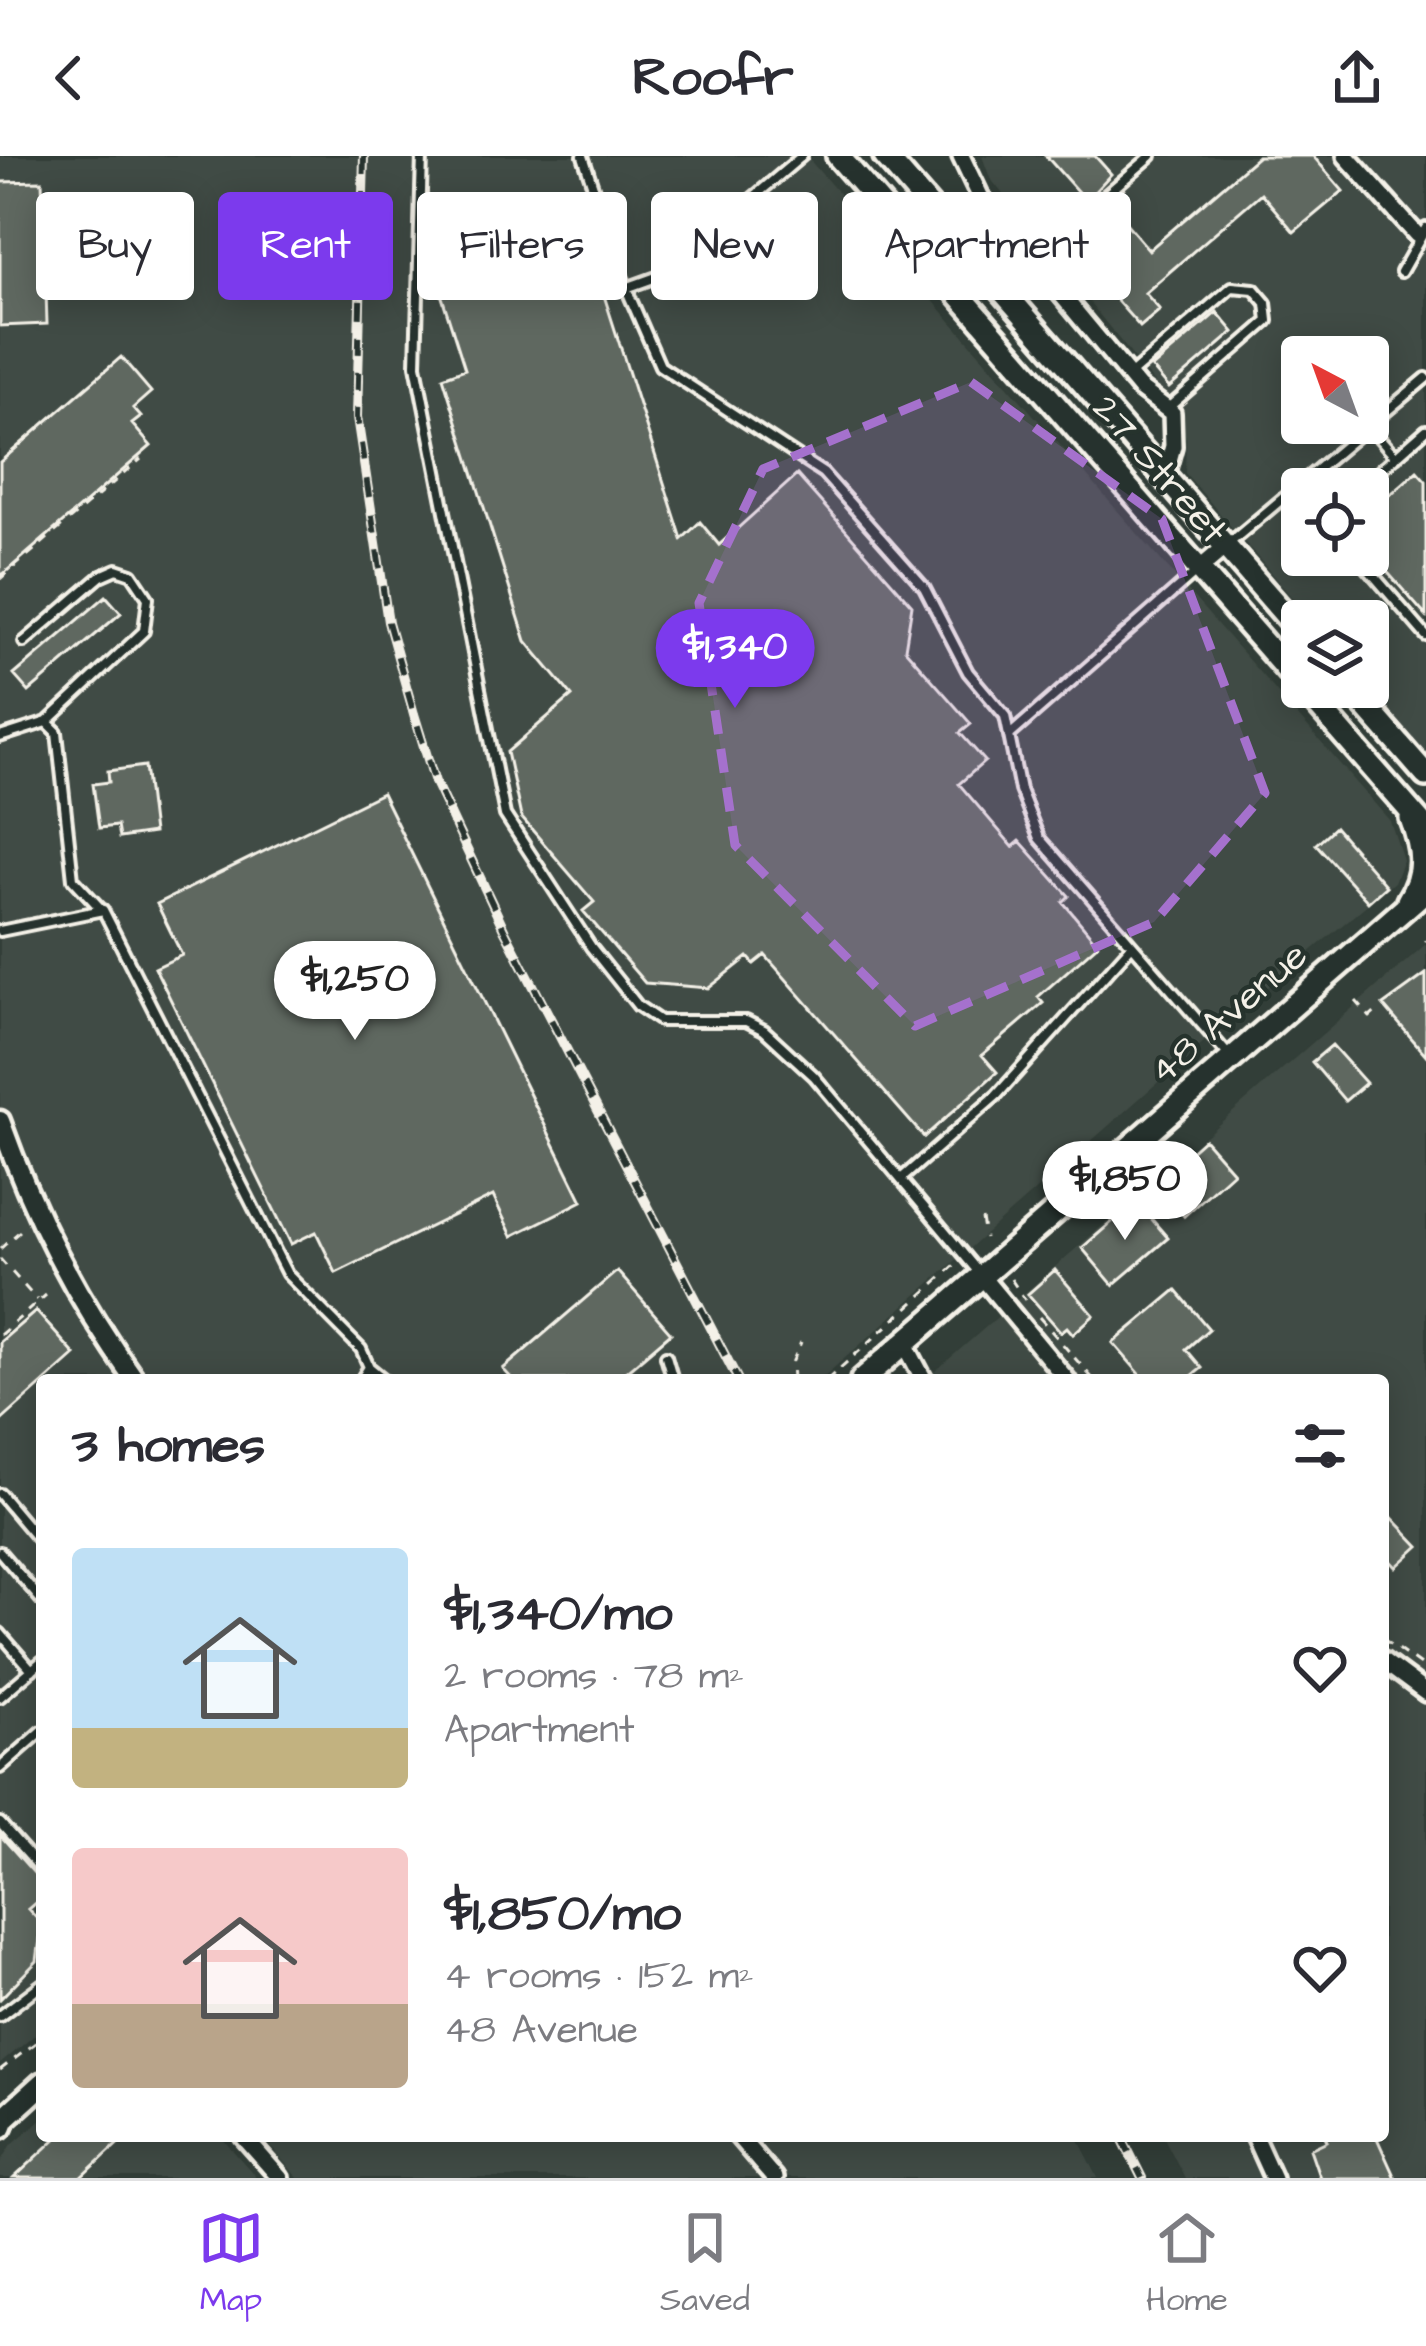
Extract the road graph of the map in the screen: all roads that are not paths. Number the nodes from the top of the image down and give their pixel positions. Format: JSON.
{"nodes":[{"id":1,"x":422,"y":156,"type":"edge"},
{"id":2,"x":583,"y":156,"type":"edge"},
{"id":3,"x":802,"y":156,"type":"edge"},
{"id":4,"x":838,"y":156,"type":"edge"},
{"id":5,"x":885,"y":156,"type":"edge"},
{"id":6,"x":961,"y":156,"type":"edge"},
{"id":7,"x":1150,"y":156,"type":"edge"},
{"id":8,"x":1346,"y":156,"type":"edge"},
{"id":9,"x":595,"y":192,"type":"edge"},
{"id":10,"x":978,"y":192,"type":"edge"},
{"id":11,"x":1109,"y":192,"type":"edge"},
{"id":12,"x":1422,"y":232,"type":"edge"},
{"id":13,"x":1401,"y":272,"type":"dead end"},
{"id":14,"x":627,"y":288,"type":"edge"},
{"id":15,"x":627,"y":290,"type":"edge"},
{"id":16,"x":1067,"y":300,"type":"edge"},
{"id":17,"x":1131,"y":374,"type":"junction"},
{"id":18,"x":1426,"y":378,"type":"edge"},
{"id":19,"x":1168,"y":408,"type":"junction"},
{"id":20,"x":1389,"y":410,"type":"edge"},
{"id":21,"x":1426,"y":430,"type":"edge"},
{"id":22,"x":1352,"y":444,"type":"edge"},
{"id":23,"x":1385,"y":444,"type":"edge"},
{"id":24,"x":1396,"y":457,"type":"junction"},
{"id":25,"x":1326,"y":468,"type":"edge"},
{"id":26,"x":1383,"y":468,"type":"edge"},
{"id":27,"x":1165,"y":475,"type":"junction"},
{"id":28,"x":1281,"y":506,"type":"edge"},
{"id":29,"x":1225,"y":547,"type":"junction"},
{"id":30,"x":1198,"y":570,"type":"junction"},
{"id":31,"x":1373,"y":576,"type":"edge"},
{"id":32,"x":1281,"y":610,"type":"edge"},
{"id":33,"x":1426,"y":636,"type":"edge"},
{"id":34,"x":24,"y":642,"type":"dead end"},
{"id":35,"x":1367,"y":708,"type":"edge"},
{"id":36,"x":47,"y":722,"type":"junction"},
{"id":37,"x":1010,"y":734,"type":"junction"},
{"id":38,"x":0,"y":737,"type":"edge"},
{"id":39,"x":1426,"y":775,"type":"edge"},
{"id":40,"x":1409,"y":812,"type":"junction"},
{"id":41,"x":1426,"y":830,"type":"edge"},
{"id":42,"x":1426,"y":890,"type":"edge"},
{"id":43,"x":103,"y":910,"type":"junction"},
{"id":44,"x":1394,"y":919,"type":"junction"},
{"id":45,"x":0,"y":931,"type":"edge"},
{"id":46,"x":1132,"y":945,"type":"junction"},
{"id":47,"x":1232,"y":1059,"type":"junction"},
{"id":48,"x":0,"y":1121,"type":"edge"},
{"id":49,"x":901,"y":1179,"type":"junction"},
{"id":50,"x":982,"y":1277,"type":"junction"},
{"id":51,"x":905,"y":1344,"type":"junction"},
{"id":52,"x":665,"y":1356,"type":"dead end"},
{"id":53,"x":369,"y":1367,"type":"junction"},
{"id":54,"x":131,"y":1374,"type":"edge"},
{"id":55,"x":365,"y":1374,"type":"edge"},
{"id":56,"x":378,"y":1374,"type":"edge"},
{"id":57,"x":671,"y":1374,"type":"edge"},
{"id":58,"x":869,"y":1374,"type":"edge"},
{"id":59,"x":921,"y":1374,"type":"edge"},
{"id":60,"x":1062,"y":1374,"type":"edge"},
{"id":61,"x":0,"y":1494,"type":"edge"},
{"id":62,"x":36,"y":1537,"type":"edge"},
{"id":63,"x":0,"y":1552,"type":"edge"},
{"id":64,"x":36,"y":1594,"type":"edge"},
{"id":65,"x":0,"y":1633,"type":"edge"},
{"id":66,"x":1389,"y":1665,"type":"edge"},
{"id":67,"x":36,"y":1666,"type":"edge"},
{"id":68,"x":32,"y":1670,"type":"junction"},
{"id":69,"x":1426,"y":1693,"type":"edge"},
{"id":70,"x":0,"y":1696,"type":"edge"},
{"id":71,"x":36,"y":1736,"type":"edge"},
{"id":72,"x":0,"y":1768,"type":"edge"},
{"id":73,"x":0,"y":1823,"type":"edge"},
{"id":74,"x":36,"y":1863,"type":"edge"},
{"id":75,"x":36,"y":1989,"type":"edge"},
{"id":76,"x":0,"y":2016,"type":"edge"},
{"id":77,"x":36,"y":2090,"type":"edge"},
{"id":78,"x":1,"y":2122,"type":"edge"},
{"id":79,"x":248,"y":2142,"type":"edge"},
{"id":80,"x":743,"y":2142,"type":"edge"},
{"id":81,"x":1257,"y":2142,"type":"edge"},
{"id":82,"x":280,"y":2178,"type":"edge"},
{"id":83,"x":774,"y":2178,"type":"edge"},
{"id":84,"x":1273,"y":2178,"type":"edge"}],
"edges":[{"from":1,"to":49,"type":"lane"},
{"from":2,"to":9,"type":"lane"},
{"from":3,"to":14,"type":"lane"},
{"from":4,"to":30,"type":"main road","name":"27 Street"},
{"from":5,"to":27,"type":"main road","name":"27 Street"},
{"from":6,"to":10,"type":"street"},
{"from":7,"to":11,"type":"lane"},
{"from":8,"to":12,"type":"street"},
{"from":12,"to":13,"type":"lane"},
{"from":15,"to":37,"type":"lane"},
{"from":16,"to":17,"type":"street"},
{"from":17,"to":19,"type":"street"},
{"from":17,"to":19,"type":"lane"},
{"from":18,"to":20,"type":"lane"},
{"from":19,"to":27,"type":"street"},
{"from":21,"to":24,"type":"lane"},
{"from":22,"to":25,"type":"lane"},
{"from":23,"to":24,"type":"lane"},
{"from":24,"to":26,"type":"lane"},
{"from":27,"to":29,"type":"main road","name":"27 Street"},
{"from":28,"to":29,"type":"lane"},
{"from":29,"to":30,"type":"street"},
{"from":29,"to":32,"type":"main road","name":"27 Street"},
{"from":30,"to":37,"type":"lane"},
{"from":30,"to":40,"type":"main road","name":"27 Street"},
{"from":31,"to":33,"type":"lane"},
{"from":34,"to":36,"type":"lane"},
{"from":35,"to":39,"type":"main road"},
{"from":36,"to":38,"type":"lane"},
{"from":36,"to":43,"type":"lane"},
{"from":37,"to":46,"type":"lane"},
{"from":40,"to":41,"type":"main road","name":"27 Street"},
{"from":40,"to":44,"type":"main road"},
{"from":42,"to":44,"type":"main road","name":"48 Avenue"},
{"from":43,"to":45,"type":"lane"},
{"from":43,"to":53,"type":"lane"},
{"from":44,"to":47,"type":"main road","name":"48 Avenue"},
{"from":46,"to":47,"type":"lane"},
{"from":46,"to":49,"type":"lane"},
{"from":47,"to":50,"type":"main road","name":"48 Avenue"},
{"from":48,"to":54,"type":"street"},
{"from":49,"to":50,"type":"lane"},
{"from":50,"to":51,"type":"main road","name":"48 Avenue"},
{"from":50,"to":60,"type":"street"},
{"from":51,"to":58,"type":"main road","name":"48 Avenue"},
{"from":51,"to":59,"type":"street"},
{"from":52,"to":57,"type":"lane"},
{"from":53,"to":55,"type":"lane"},
{"from":53,"to":56,"type":"lane"},
{"from":61,"to":62,"type":"lane"},
{"from":63,"to":64,"type":"lane"},
{"from":65,"to":68,"type":"lane"},
{"from":66,"to":69,"type":"street"},
{"from":67,"to":68,"type":"lane"},
{"from":68,"to":70,"type":"lane"},
{"from":71,"to":72,"type":"lane"},
{"from":73,"to":74,"type":"lane"},
{"from":75,"to":76,"type":"lane"},
{"from":77,"to":78,"type":"main road"},
{"from":79,"to":82,"type":"street"},
{"from":80,"to":83,"type":"street"},
{"from":81,"to":84,"type":"street"}]}
